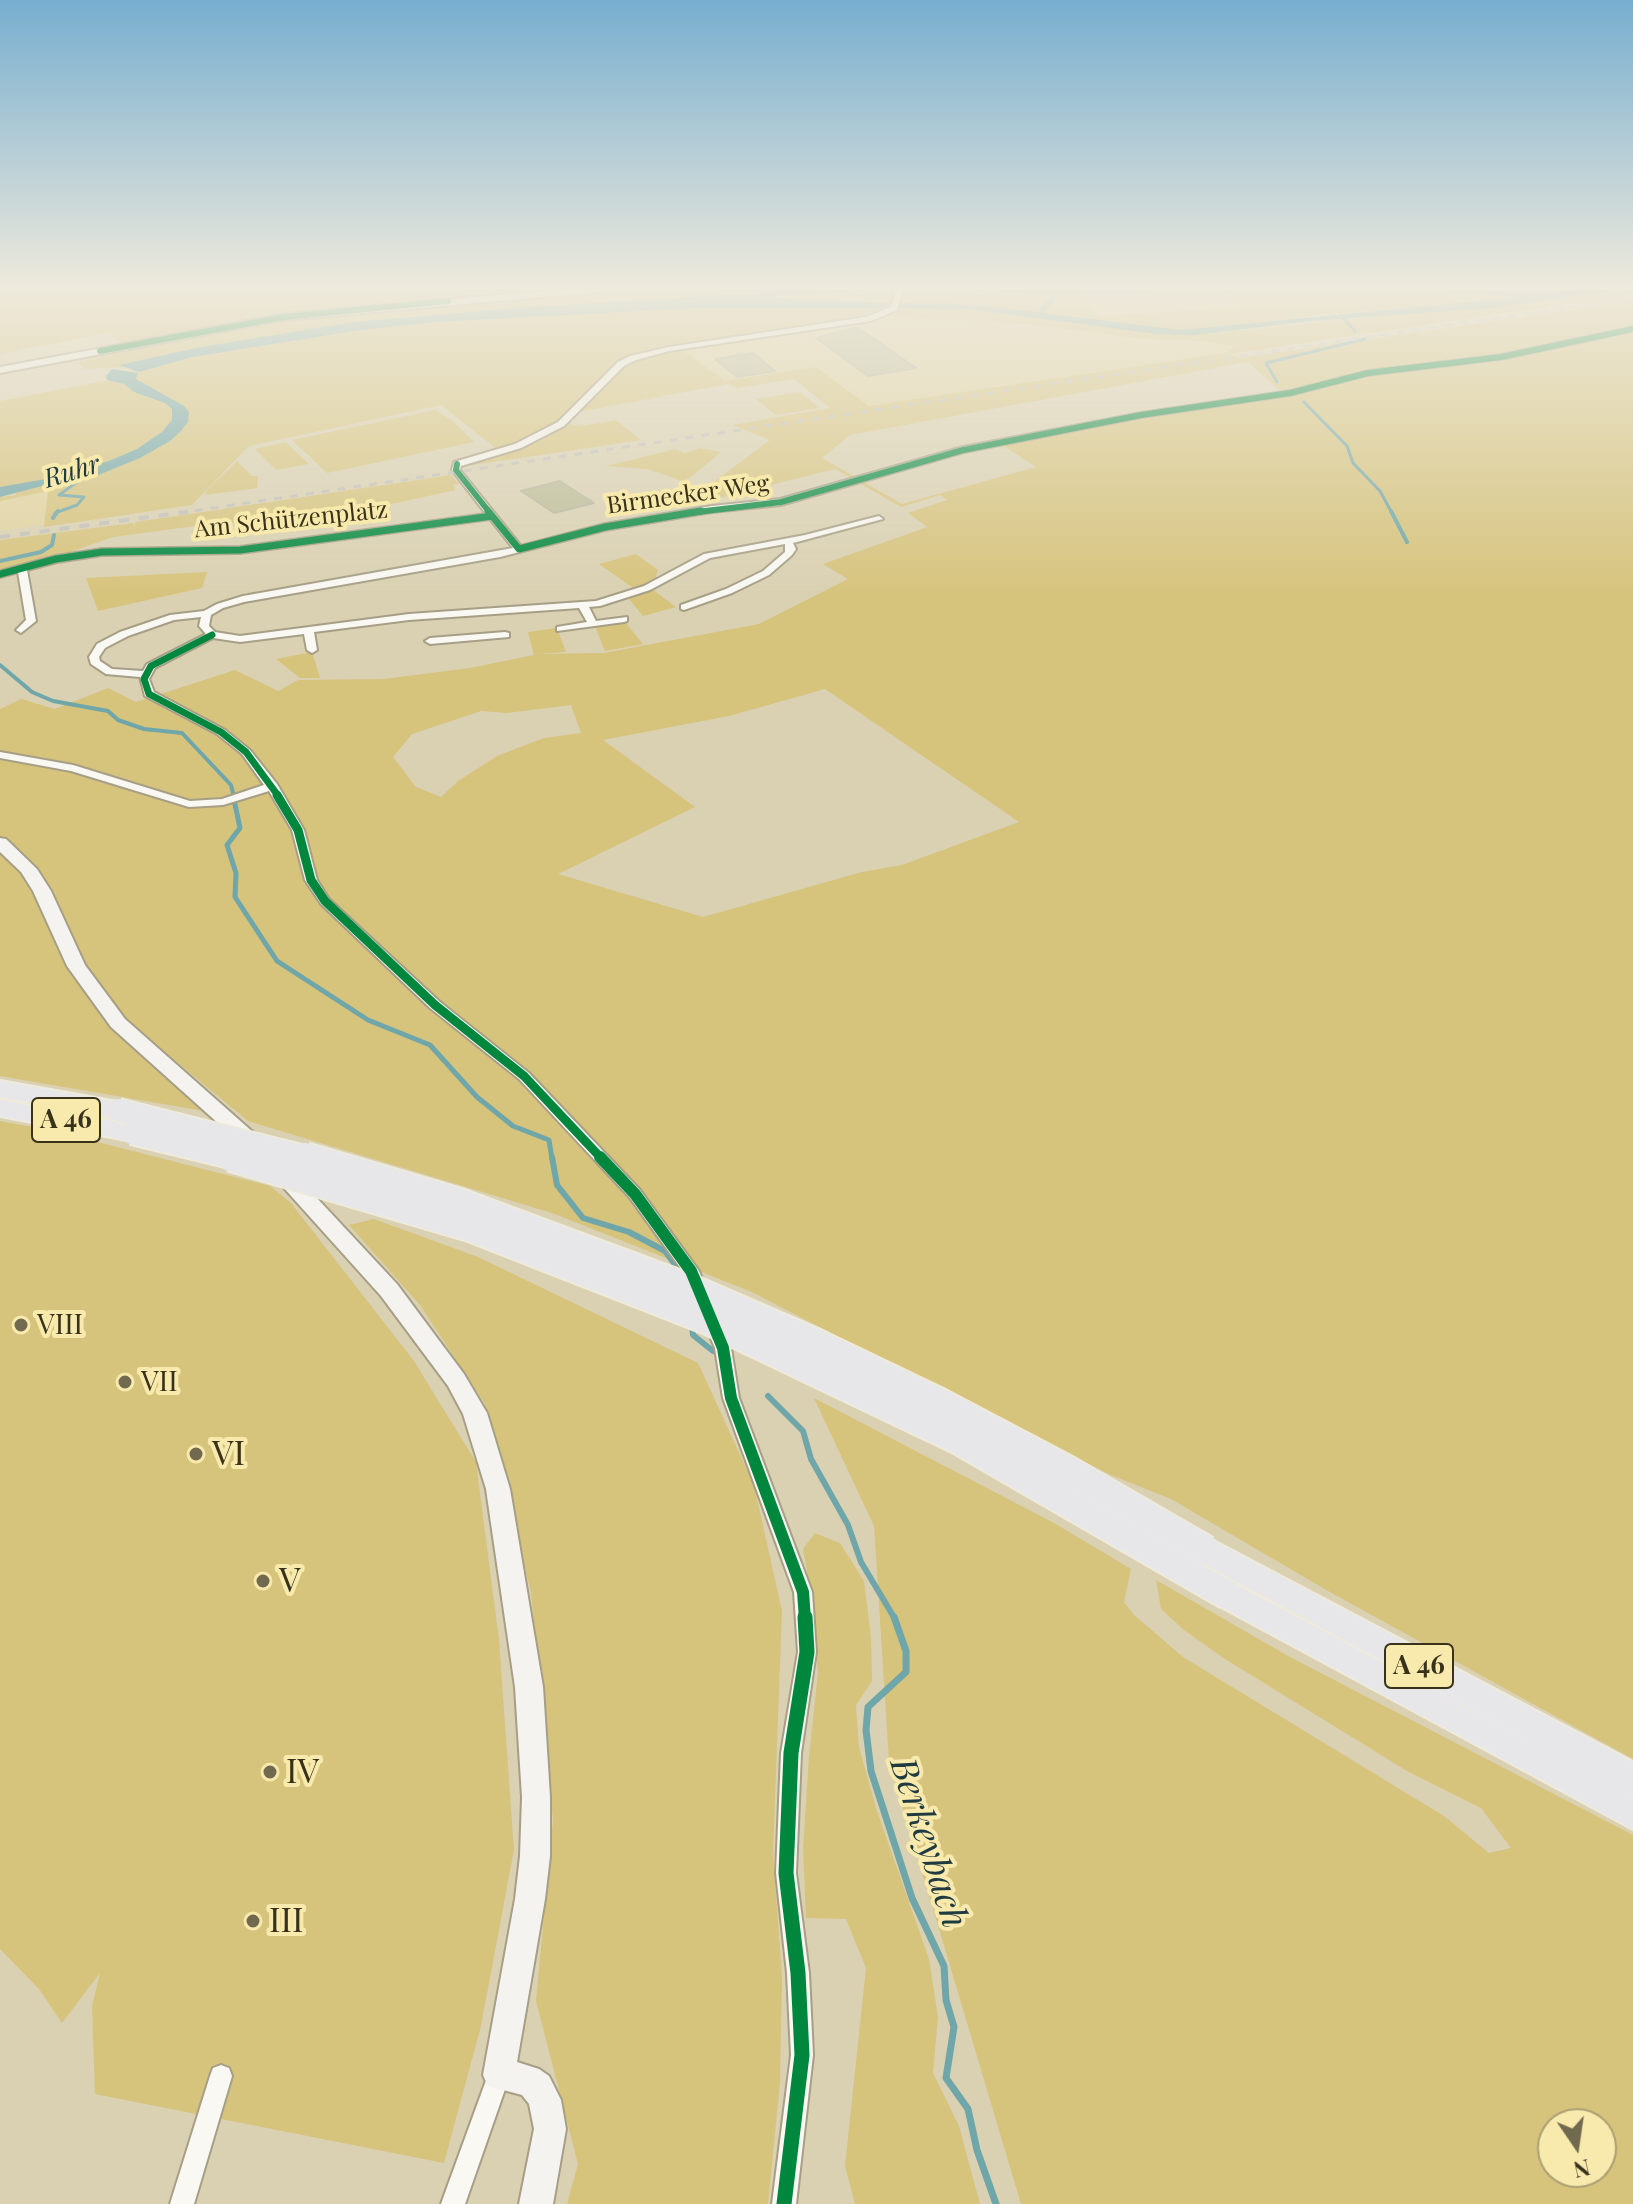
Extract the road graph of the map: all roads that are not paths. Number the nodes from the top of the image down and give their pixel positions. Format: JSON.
{"nodes":[{"id":1,"x":593,"y":392,"type":"edge"},
{"id":2,"x":1294,"y":392,"type":"edge"},
{"id":3,"x":492,"y":516,"type":"junction"},
{"id":4,"x":879,"y":519,"type":"dead end"},
{"id":5,"x":788,"y":541,"type":"junction"},
{"id":6,"x":519,"y":549,"type":"junction"},
{"id":7,"x":22,"y":569,"type":"junction"},
{"id":8,"x":0,"y":574,"type":"edge"},
{"id":9,"x":583,"y":606,"type":"junction"},
{"id":10,"x":684,"y":607,"type":"dead end"},
{"id":11,"x":456,"y":613,"type":"junction"},
{"id":12,"x":206,"y":614,"type":"junction"},
{"id":13,"x":624,"y":619,"type":"dead end"},
{"id":14,"x":593,"y":624,"type":"junction"},
{"id":15,"x":561,"y":629,"type":"dead end"},
{"id":16,"x":21,"y":630,"type":"dead end"},
{"id":17,"x":309,"y":631,"type":"junction"},
{"id":18,"x":212,"y":635,"type":"junction"},
{"id":19,"x":505,"y":635,"type":"dead end"},
{"id":20,"x":463,"y":638,"type":"junction"},
{"id":21,"x":430,"y":641,"type":"dead end"},
{"id":22,"x":312,"y":650,"type":"dead end"},
{"id":23,"x":145,"y":674,"type":"junction"},
{"id":24,"x":0,"y":755,"type":"edge"},
{"id":25,"x":273,"y":786,"type":"junction"},
{"id":26,"x":0,"y":843,"type":"edge"},
{"id":27,"x":0,"y":1089,"type":"edge"},
{"id":28,"x":0,"y":1108,"type":"edge"},
{"id":29,"x":125,"y":1121,"type":"junction"},
{"id":30,"x":1633,"y":1779,"type":"edge"},
{"id":31,"x":1633,"y":1813,"type":"edge"},
{"id":32,"x":499,"y":2075,"type":"junction"},
{"id":33,"x":221,"y":2076,"type":"dead end"},
{"id":34,"x":182,"y":2204,"type":"edge"},
{"id":35,"x":453,"y":2204,"type":"edge"},
{"id":36,"x":536,"y":2204,"type":"edge"},
{"id":37,"x":784,"y":2204,"type":"edge"}],
"edges":[{"from":1,"to":3,"type":"street"},
{"from":2,"to":6,"type":"street","name":"Birmecker Weg"},
{"from":3,"to":6,"type":"street"},
{"from":3,"to":7,"type":"street","name":"Am Schützenplatz"},
{"from":4,"to":5,"type":"street"},
{"from":5,"to":9,"type":"street"},
{"from":5,"to":10,"type":"street"},
{"from":6,"to":12,"type":"street","name":"Birmecker Weg"},
{"from":7,"to":8,"type":"street","name":"Am Schützenplatz"},
{"from":7,"to":16,"type":"street"},
{"from":9,"to":11,"type":"street"},
{"from":9,"to":14,"type":"street"},
{"from":11,"to":17,"type":"street"},
{"from":11,"to":20,"type":"street"},
{"from":12,"to":18,"type":"street"},
{"from":12,"to":23,"type":"street","name":"Birmecker Weg"},
{"from":13,"to":14,"type":"street"},
{"from":14,"to":15,"type":"street"},
{"from":17,"to":18,"type":"street"},
{"from":17,"to":22,"type":"street"},
{"from":18,"to":23,"type":"street"},
{"from":19,"to":20,"type":"street"},
{"from":20,"to":21,"type":"street"},
{"from":23,"to":25,"type":"street"},
{"from":24,"to":25,"type":"street"},
{"from":25,"to":37,"type":"street"},
{"from":26,"to":32,"type":"street"},
{"from":27,"to":29,"type":"highway","number":"A 46"},
{"from":28,"to":29,"type":"highway","number":"A 46"},
{"from":29,"to":30,"type":"highway","number":"A 46","bridge":true},
{"from":29,"to":31,"type":"highway","number":"A 46","bridge":true},
{"from":32,"to":35,"type":"street"},
{"from":32,"to":36,"type":"street"},
{"from":33,"to":34,"type":"street"}]}
